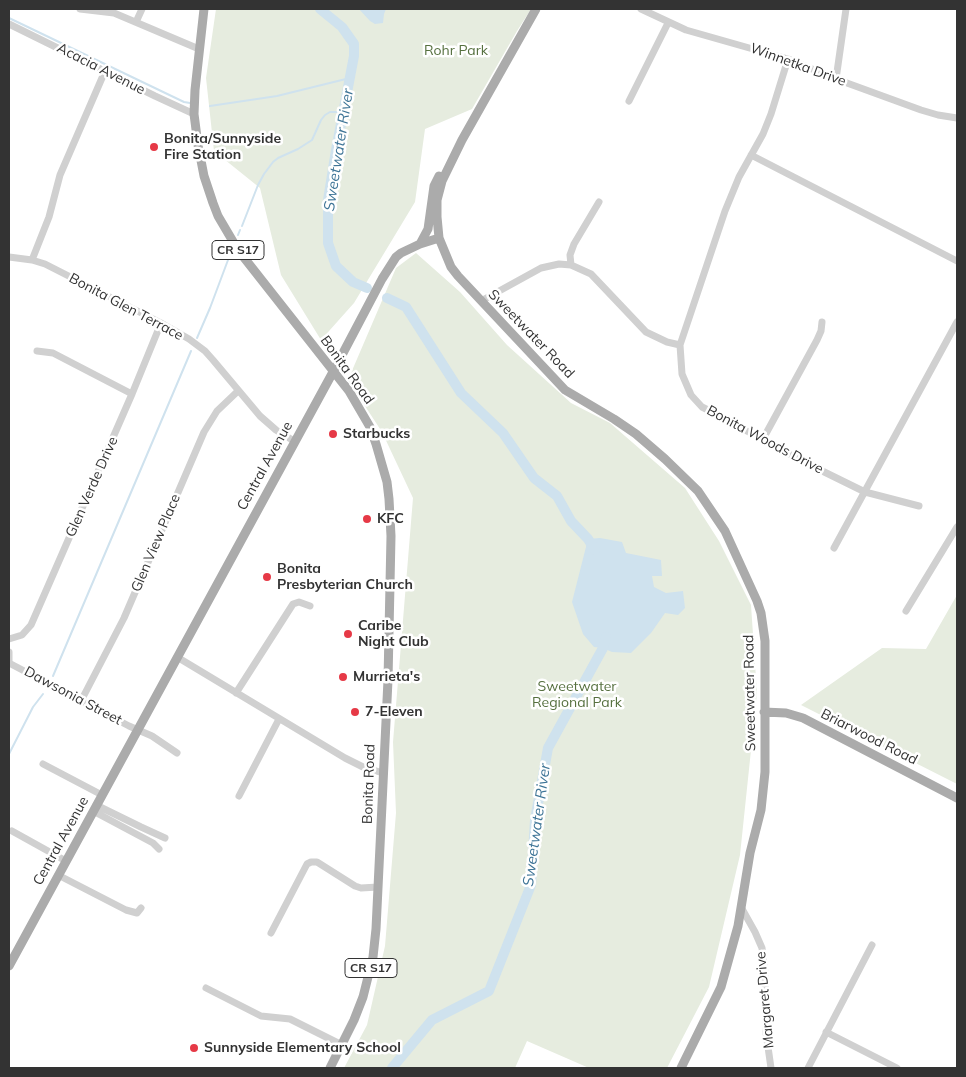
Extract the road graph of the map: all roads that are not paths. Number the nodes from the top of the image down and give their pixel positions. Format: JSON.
{"nodes":[{"id":1,"x":80,"y":9,"type":"edge"},
{"id":2,"x":142,"y":9,"type":"edge"},
{"id":3,"x":204,"y":9,"type":"edge"},
{"id":4,"x":536,"y":9,"type":"edge"},
{"id":5,"x":641,"y":9,"type":"edge"},
{"id":6,"x":846,"y":9,"type":"edge"},
{"id":7,"x":136,"y":22,"type":"junction"},
{"id":8,"x":668,"y":22,"type":"junction"},
{"id":9,"x":9,"y":24,"type":"edge"},
{"id":10,"x":199,"y":49,"type":"junction"},
{"id":11,"x":788,"y":59,"type":"junction"},
{"id":12,"x":105,"y":71,"type":"junction"},
{"id":13,"x":836,"y":78,"type":"junction"},
{"id":14,"x":629,"y":101,"type":"dead end"},
{"id":15,"x":194,"y":114,"type":"junction"},
{"id":16,"x":957,"y":118,"type":"edge"},
{"id":17,"x":751,"y":155,"type":"junction"},
{"id":18,"x":451,"y":161,"type":"junction"},
{"id":19,"x":599,"y":202,"type":"dead end"},
{"id":20,"x":439,"y":238,"type":"junction"},
{"id":21,"x":420,"y":244,"type":"junction"},
{"id":22,"x":9,"y":257,"type":"edge"},
{"id":23,"x":32,"y":260,"type":"junction"},
{"id":24,"x":957,"y":262,"type":"edge"},
{"id":25,"x":571,"y":265,"type":"junction"},
{"id":26,"x":481,"y":301,"type":"junction"},
{"id":27,"x":822,"y":322,"type":"dead end"},
{"id":28,"x":957,"y":322,"type":"edge"},
{"id":29,"x":161,"y":323,"type":"junction"},
{"id":30,"x":680,"y":345,"type":"junction"},
{"id":31,"x":37,"y":351,"type":"dead end"},
{"id":32,"x":333,"y":372,"type":"junction"},
{"id":33,"x":238,"y":391,"type":"junction"},
{"id":34,"x":132,"y":394,"type":"junction"},
{"id":35,"x":763,"y":439,"type":"junction"},
{"id":36,"x":294,"y":441,"type":"junction"},
{"id":37,"x":865,"y":492,"type":"junction"},
{"id":38,"x":919,"y":506,"type":"dead end"},
{"id":39,"x":957,"y":527,"type":"edge"},
{"id":40,"x":834,"y":548,"type":"dead end"},
{"id":41,"x":310,"y":606,"type":"dead end"},
{"id":42,"x":906,"y":611,"type":"dead end"},
{"id":43,"x":9,"y":639,"type":"edge"},
{"id":44,"x":9,"y":652,"type":"edge"},
{"id":45,"x":177,"y":657,"type":"junction"},
{"id":46,"x":9,"y":663,"type":"edge"},
{"id":47,"x":236,"y":693,"type":"junction"},
{"id":48,"x":82,"y":701,"type":"junction"},
{"id":49,"x":764,"y":712,"type":"junction"},
{"id":50,"x":279,"y":719,"type":"junction"},
{"id":51,"x":137,"y":730,"type":"junction"},
{"id":52,"x":177,"y":753,"type":"dead end"},
{"id":53,"x":43,"y":764,"type":"dead end"},
{"id":54,"x":383,"y":773,"type":"junction"},
{"id":55,"x":102,"y":795,"type":"junction"},
{"id":56,"x":238,"y":796,"type":"dead end"},
{"id":57,"x":957,"y":798,"type":"edge"},
{"id":58,"x":94,"y":808,"type":"junction"},
{"id":59,"x":12,"y":831,"type":"dead end"},
{"id":60,"x":165,"y":838,"type":"dead end"},
{"id":61,"x":160,"y":849,"type":"dead end"},
{"id":62,"x":66,"y":861,"type":"junction"},
{"id":63,"x":58,"y":875,"type":"junction"},
{"id":64,"x":378,"y":887,"type":"junction"},
{"id":65,"x":741,"y":907,"type":"junction"},
{"id":66,"x":141,"y":908,"type":"dead end"},
{"id":67,"x":270,"y":933,"type":"dead end"},
{"id":68,"x":872,"y":945,"type":"dead end"},
{"id":69,"x":9,"y":966,"type":"edge"},
{"id":70,"x":206,"y":988,"type":"dead end"},
{"id":71,"x":826,"y":1032,"type":"junction"},
{"id":72,"x":342,"y":1045,"type":"junction"},
{"id":73,"x":330,"y":1068,"type":"edge"},
{"id":74,"x":681,"y":1068,"type":"edge"},
{"id":75,"x":771,"y":1068,"type":"edge"},
{"id":76,"x":808,"y":1068,"type":"edge"},
{"id":77,"x":898,"y":1068,"type":"edge"}],
"edges":[{"from":1,"to":7,"type":"street"},
{"from":2,"to":7,"type":"street"},
{"from":3,"to":10,"type":"main road","name":"Bonita Road","number":"CR S17"},
{"from":4,"to":18,"type":"main road","name":"Sweetwater Road"},
{"from":5,"to":8,"type":"street","name":"Winnetka Drive"},
{"from":6,"to":13,"type":"street"},
{"from":7,"to":10,"type":"street"},
{"from":8,"to":11,"type":"street","name":"Winnetka Drive"},
{"from":8,"to":14,"type":"street"},
{"from":9,"to":12,"type":"street","name":"Acacia Avenue"},
{"from":10,"to":15,"type":"main road","name":"Bonita Road","number":"CR S17"},
{"from":11,"to":13,"type":"street","name":"Winnetka Drive"},
{"from":11,"to":17,"type":"street"},
{"from":12,"to":15,"type":"street","name":"Acacia Avenue"},
{"from":12,"to":23,"type":"street"},
{"from":13,"to":16,"type":"street","name":"Winnetka Drive"},
{"from":15,"to":32,"type":"main road","name":"Bonita Road","number":"CR S17"},
{"from":17,"to":24,"type":"street"},
{"from":17,"to":30,"type":"street"},
{"from":18,"to":20,"type":"main road","name":"Sweetwater Road"},
{"from":18,"to":21,"type":"main road"},
{"from":19,"to":25,"type":"street"},
{"from":20,"to":21,"type":"main road","name":"Central Avenue"},
{"from":20,"to":26,"type":"main road","name":"Sweetwater Road"},
{"from":21,"to":32,"type":"main road","name":"Central Avenue"},
{"from":22,"to":23,"type":"street","name":"Bonita Glen Terrace"},
{"from":23,"to":29,"type":"street","name":"Bonita Glen Terrace"},
{"from":25,"to":26,"type":"street"},
{"from":25,"to":30,"type":"street"},
{"from":26,"to":49,"type":"main road","name":"Sweetwater Road"},
{"from":27,"to":35,"type":"street"},
{"from":28,"to":37,"type":"street"},
{"from":29,"to":33,"type":"street","name":"Bonita Glen Terrace"},
{"from":29,"to":34,"type":"street","name":"Glen Verde Drive"},
{"from":30,"to":35,"type":"street","name":"Bonita Woods Drive"},
{"from":31,"to":34,"type":"street"},
{"from":32,"to":36,"type":"main road","name":"Central Avenue"},
{"from":32,"to":54,"type":"main road","name":"Bonita Road","number":"CR S17"},
{"from":33,"to":36,"type":"street","name":"Bonita Glen Terrace"},
{"from":33,"to":48,"type":"street","name":"Glen View Place"},
{"from":34,"to":43,"type":"street","name":"Glen Verde Drive"},
{"from":35,"to":37,"type":"street","name":"Bonita Woods Drive"},
{"from":36,"to":45,"type":"main road","name":"Central Avenue"},
{"from":37,"to":38,"type":"street","name":"Bonita Woods Drive"},
{"from":37,"to":40,"type":"street"},
{"from":39,"to":42,"type":"street"},
{"from":41,"to":47,"type":"street"},
{"from":44,"to":46,"type":"street"},
{"from":45,"to":47,"type":"street"},
{"from":45,"to":51,"type":"main road","name":"Central Avenue"},
{"from":46,"to":48,"type":"street","name":"Dawsonia Street"},
{"from":47,"to":50,"type":"street"},
{"from":48,"to":51,"type":"street","name":"Dawsonia Street"},
{"from":49,"to":57,"type":"main road","name":"Briarwood Road"},
{"from":49,"to":65,"type":"main road","name":"Sweetwater Road"},
{"from":50,"to":54,"type":"street"},
{"from":50,"to":56,"type":"street"},
{"from":51,"to":52,"type":"street"},
{"from":51,"to":55,"type":"main road","name":"Central Avenue"},
{"from":53,"to":55,"type":"street"},
{"from":54,"to":64,"type":"main road","name":"Bonita Road","number":"CR S17"},
{"from":55,"to":58,"type":"main road","name":"Central Avenue"},
{"from":58,"to":60,"type":"street"},
{"from":58,"to":61,"type":"street"},
{"from":58,"to":62,"type":"main road","name":"Central Avenue"},
{"from":59,"to":62,"type":"street"},
{"from":62,"to":63,"type":"main road","name":"Central Avenue"},
{"from":63,"to":66,"type":"street"},
{"from":63,"to":69,"type":"main road","name":"Central Avenue"},
{"from":64,"to":67,"type":"street"},
{"from":64,"to":72,"type":"main road","name":"Bonita Road","number":"CR S17"},
{"from":65,"to":74,"type":"main road","name":"Sweetwater Road"},
{"from":65,"to":75,"type":"street","name":"Margaret Drive"},
{"from":68,"to":71,"type":"street"},
{"from":70,"to":72,"type":"street"},
{"from":71,"to":76,"type":"street"},
{"from":71,"to":77,"type":"street"},
{"from":72,"to":73,"type":"main road","name":"Bonita Road","number":"CR S17"}]}
